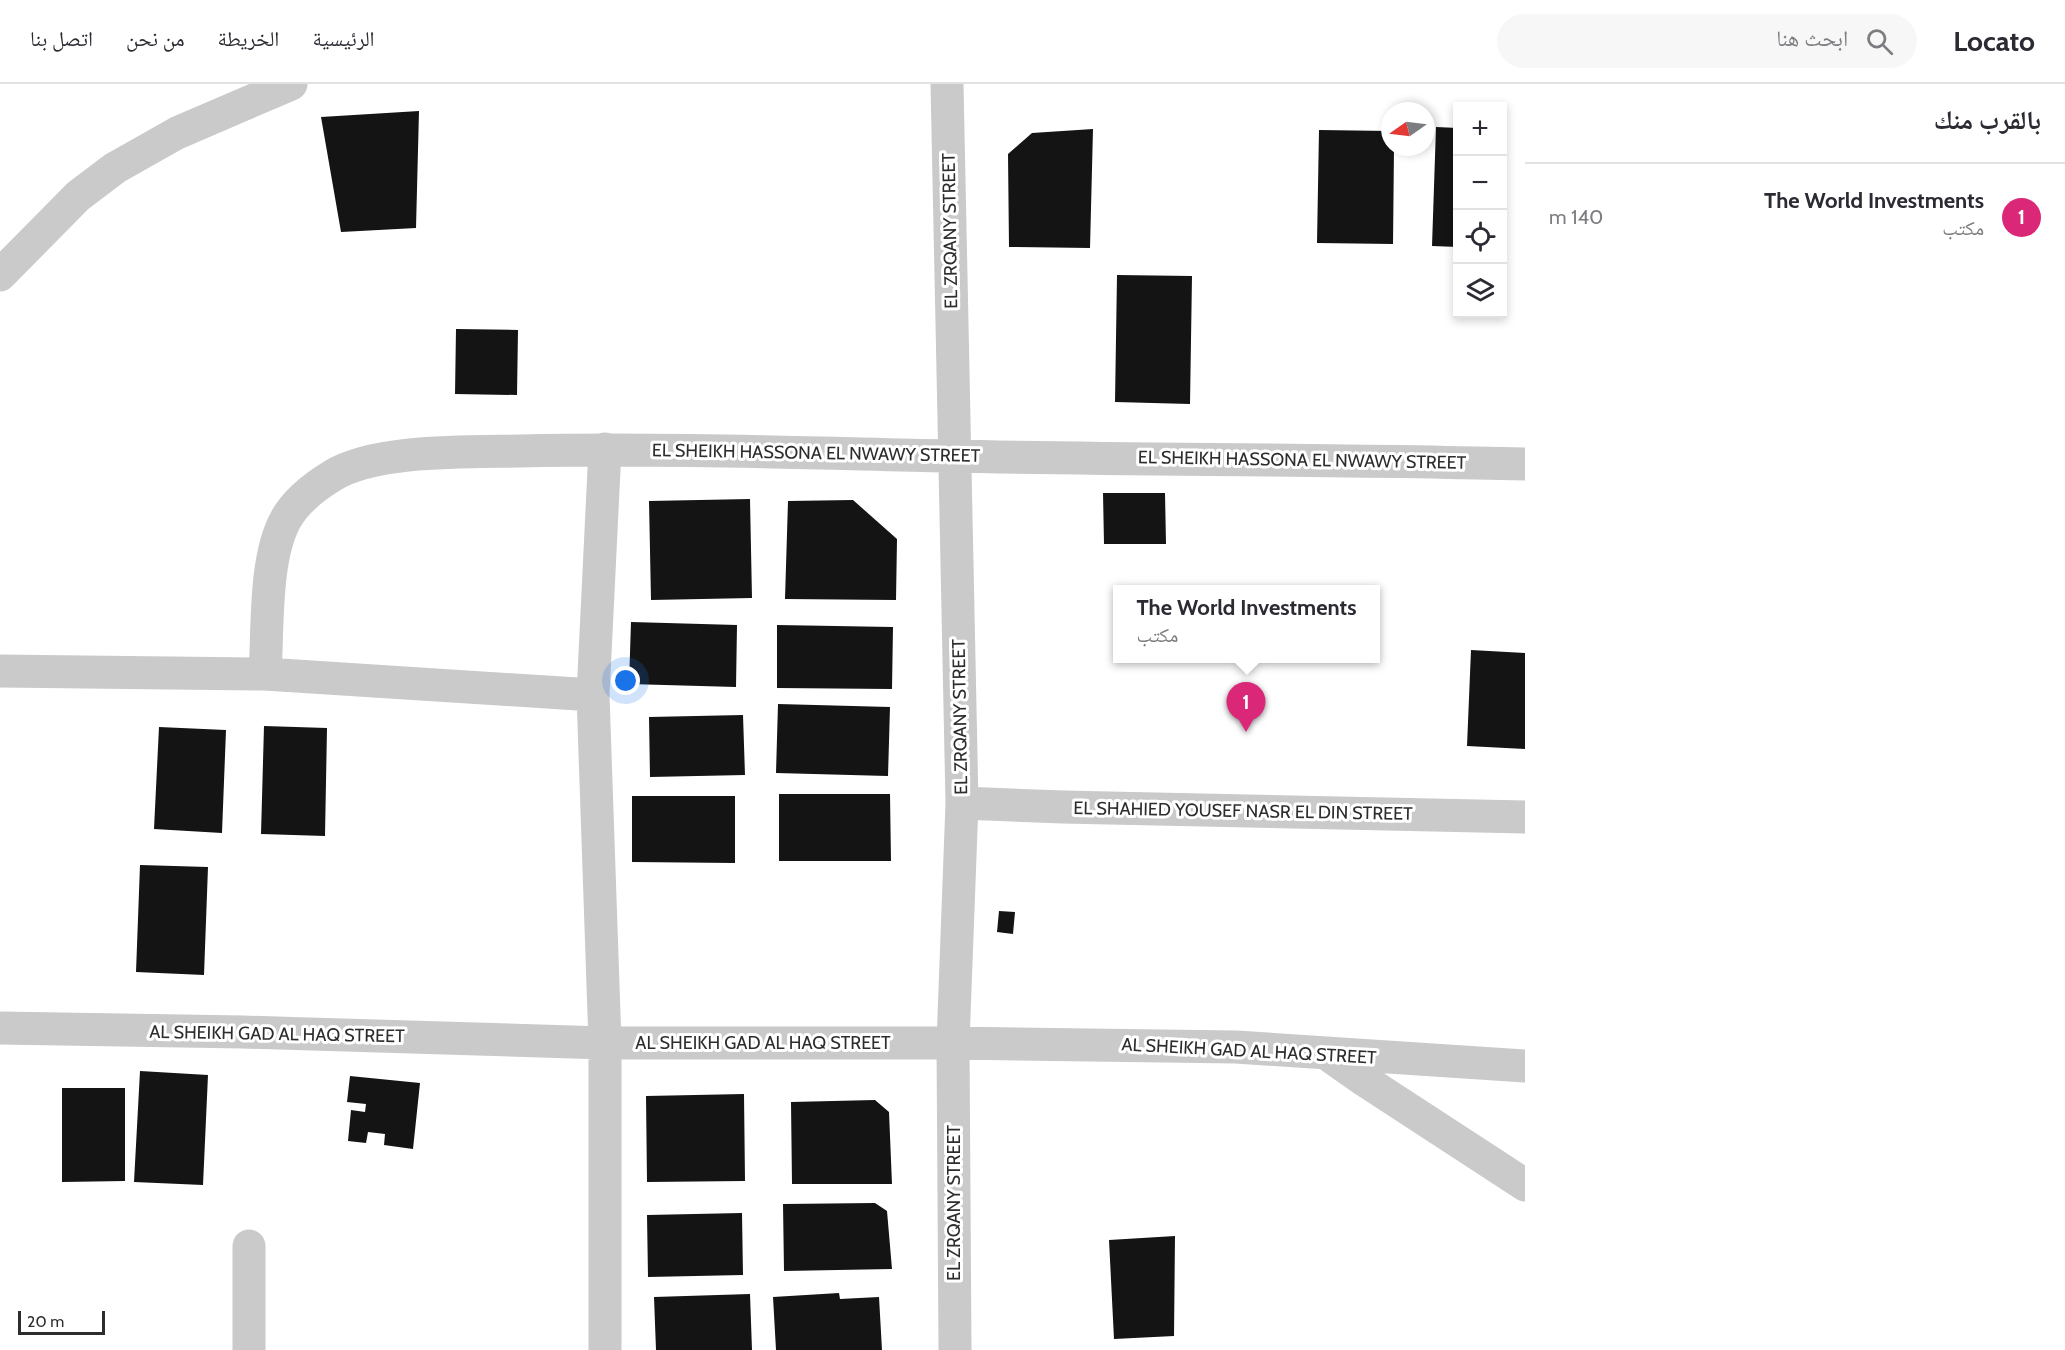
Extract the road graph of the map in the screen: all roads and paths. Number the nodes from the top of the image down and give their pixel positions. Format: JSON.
{"nodes":[{"id":1,"x":291,"y":84,"type":"edge"},
{"id":2,"x":947,"y":84,"type":"edge"},
{"id":3,"x":0,"y":274,"type":"edge"},
{"id":4,"x":605,"y":449,"type":"junction"},
{"id":5,"x":955,"y":456,"type":"junction"},
{"id":6,"x":1525,"y":464,"type":"edge"},
{"id":7,"x":0,"y":671,"type":"edge"},
{"id":8,"x":265,"y":674,"type":"junction"},
{"id":9,"x":593,"y":695,"type":"junction"},
{"id":10,"x":962,"y":803,"type":"junction"},
{"id":11,"x":1524,"y":821,"type":"edge"},
{"id":12,"x":0,"y":1028,"type":"edge"},
{"id":13,"x":605,"y":1043,"type":"junction"},
{"id":14,"x":953,"y":1043,"type":"junction"},
{"id":15,"x":1327,"y":1054,"type":"junction"},
{"id":16,"x":1525,"y":1066,"type":"edge"},
{"id":17,"x":1525,"y":1185,"type":"edge"},
{"id":18,"x":249,"y":1246,"type":"dead end"},
{"id":19,"x":249,"y":1350,"type":"edge"},
{"id":20,"x":605,"y":1350,"type":"edge"},
{"id":21,"x":955,"y":1350,"type":"edge"}],
"edges":[{"from":1,"to":3,"type":"street"},
{"from":2,"to":5,"type":"street","name":"EL ZRQANY STREET"},
{"from":4,"to":5,"type":"street","name":"EL SHEIKH HASSONA EL NWAWY STREET"},
{"from":4,"to":8,"type":"street","name":"EL SHEIKH HASSONA EL NWAWY STREET"},
{"from":4,"to":9,"type":"street"},
{"from":5,"to":6,"type":"street","name":"EL SHEIKH HASSONA EL NWAWY STREET"},
{"from":5,"to":10,"type":"street","name":"EL ZRQANY STREET"},
{"from":7,"to":8,"type":"street"},
{"from":8,"to":9,"type":"street"},
{"from":9,"to":13,"type":"street"},
{"from":10,"to":11,"type":"street","name":"EL SHAHIED YOUSEF NASR EL DIN STREET"},
{"from":10,"to":14,"type":"street","name":"EL ZRQANY STREET"},
{"from":12,"to":13,"type":"street","name":"AL SHEIKH GAD AL HAQ STREET"},
{"from":13,"to":14,"type":"street","name":"AL SHEIKH GAD AL HAQ STREET"},
{"from":13,"to":20,"type":"street"},
{"from":14,"to":15,"type":"street","name":"AL SHEIKH GAD AL HAQ STREET"},
{"from":14,"to":21,"type":"street","name":"EL ZRQANY STREET"},
{"from":15,"to":16,"type":"street","name":"AL SHEIKH GAD AL HAQ STREET"},
{"from":15,"to":17,"type":"street"},
{"from":18,"to":19,"type":"street"}]}
